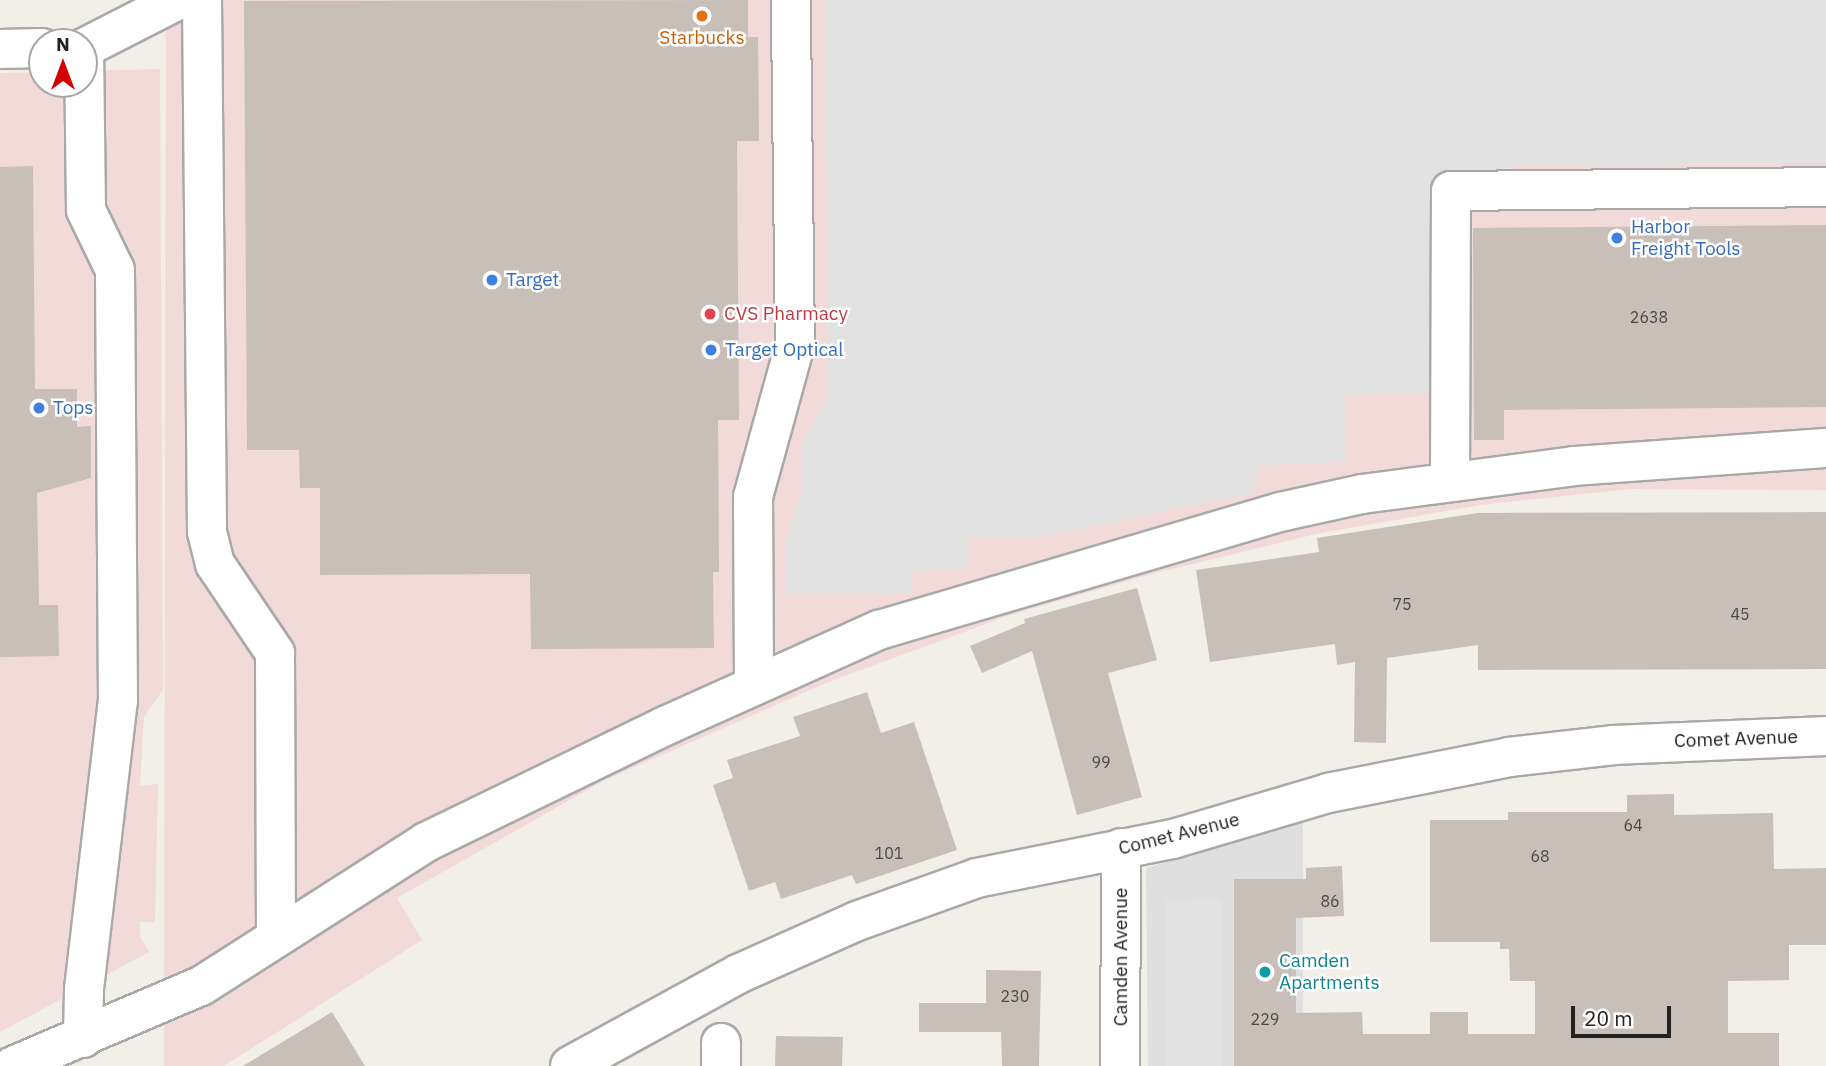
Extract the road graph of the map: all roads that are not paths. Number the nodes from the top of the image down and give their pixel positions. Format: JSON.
{"nodes":[{"id":1,"x":178,"y":0,"type":"edge"},
{"id":2,"x":202,"y":0,"type":"edge"},
{"id":3,"x":790,"y":0,"type":"edge"},
{"id":4,"x":98,"y":41,"type":"edge"},
{"id":5,"x":0,"y":48,"type":"edge"},
{"id":6,"x":28,"y":48,"type":"edge"},
{"id":7,"x":85,"y":98,"type":"edge"},
{"id":8,"x":1826,"y":187,"type":"edge"},
{"id":9,"x":1826,"y":448,"type":"edge"},
{"id":10,"x":1450,"y":479,"type":"junction"},
{"id":11,"x":754,"y":685,"type":"junction"},
{"id":12,"x":1826,"y":736,"type":"edge"},
{"id":13,"x":1121,"y":848,"type":"junction"},
{"id":14,"x":276,"y":936,"type":"junction"},
{"id":15,"x":83,"y":1038,"type":"junction"},
{"id":16,"x":13,"y":1066,"type":"edge"},
{"id":17,"x":570,"y":1066,"type":"edge"},
{"id":18,"x":1120,"y":1066,"type":"edge"}],
"edges":[{"from":1,"to":4,"type":"street"},
{"from":2,"to":14,"type":"street"},
{"from":3,"to":11,"type":"street"},
{"from":5,"to":6,"type":"street"},
{"from":7,"to":15,"type":"street"},
{"from":8,"to":10,"type":"street"},
{"from":9,"to":10,"type":"street"},
{"from":10,"to":11,"type":"street"},
{"from":11,"to":14,"type":"street"},
{"from":12,"to":13,"type":"street","name":"Comet Avenue"},
{"from":13,"to":17,"type":"street","name":"Comet Avenue"},
{"from":13,"to":18,"type":"street","name":"Camden Avenue"},
{"from":14,"to":15,"type":"street"},
{"from":15,"to":16,"type":"street"}]}
